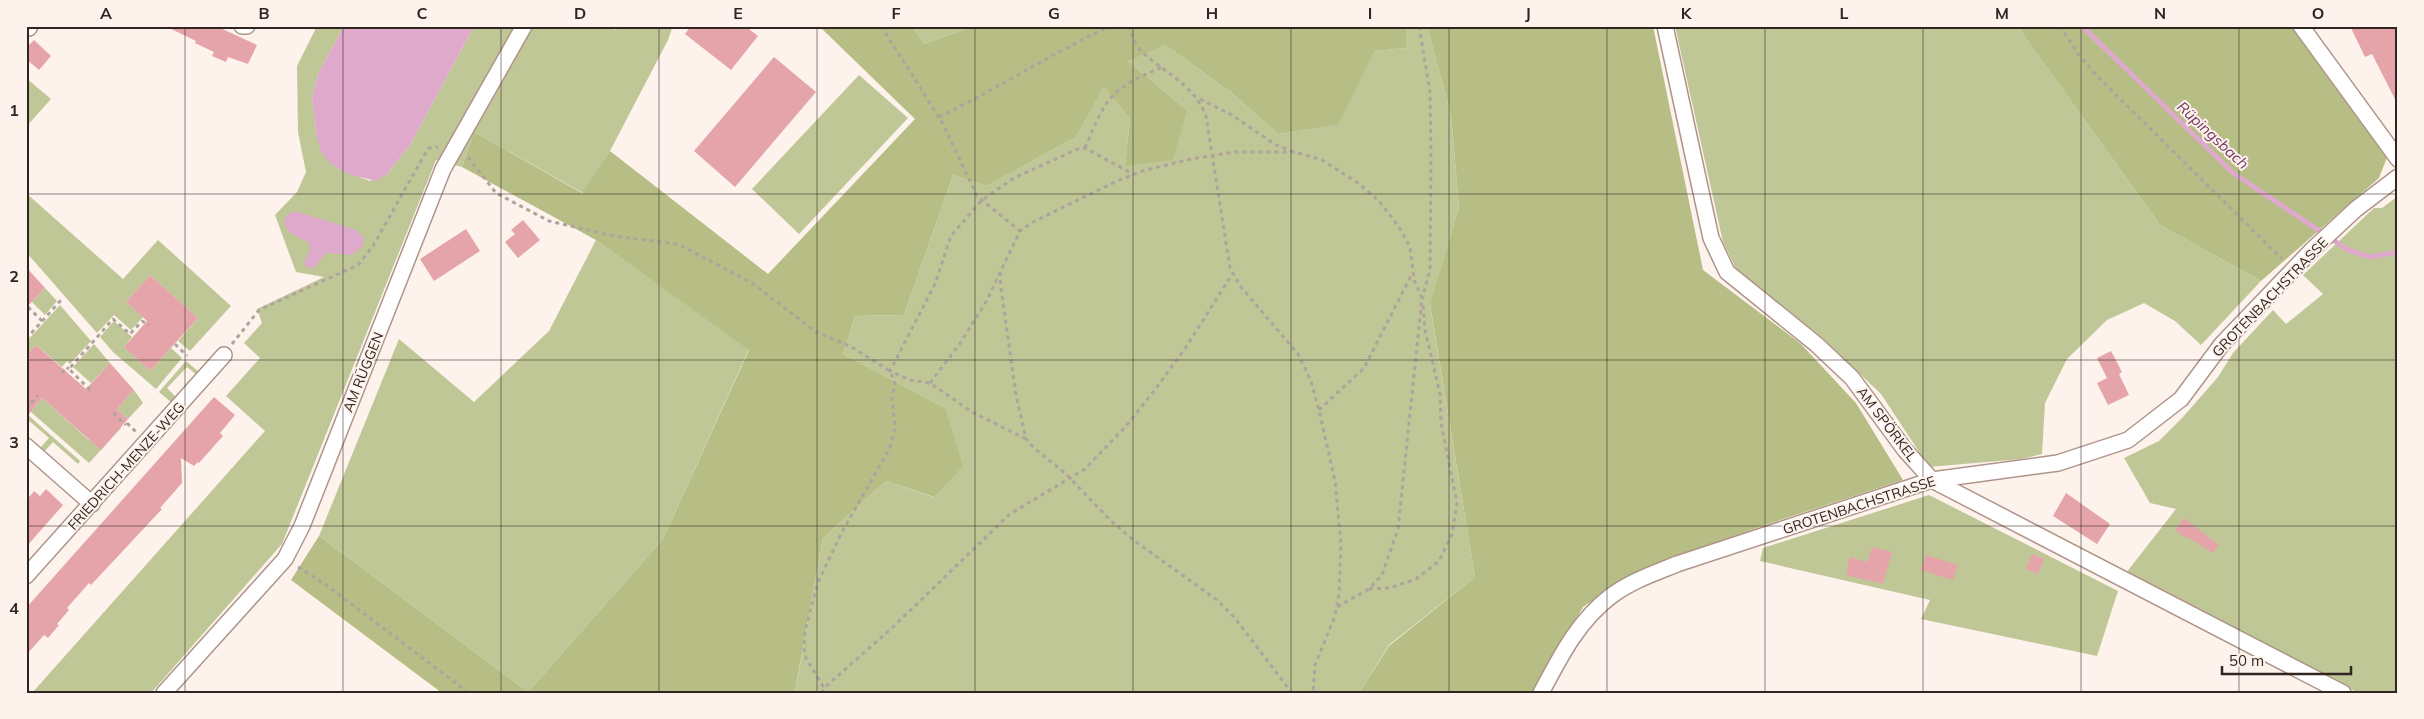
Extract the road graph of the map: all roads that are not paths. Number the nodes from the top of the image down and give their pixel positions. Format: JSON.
{"nodes":[{"id":1,"x":242,"y":26,"type":"edge"},
{"id":2,"x":247,"y":26,"type":"edge"},
{"id":3,"x":524,"y":26,"type":"edge"},
{"id":4,"x":1665,"y":26,"type":"edge"},
{"id":5,"x":2301,"y":26,"type":"edge"},
{"id":6,"x":2398,"y":159,"type":"edge"},
{"id":7,"x":2398,"y":177,"type":"edge"},
{"id":8,"x":224,"y":355,"type":"road end"},
{"id":9,"x":26,"y":446,"type":"edge"},
{"id":10,"x":1932,"y":480,"type":"junction"},
{"id":11,"x":92,"y":504,"type":"junction"},
{"id":12,"x":26,"y":576,"type":"edge"},
{"id":13,"x":164,"y":693,"type":"edge"},
{"id":14,"x":1541,"y":693,"type":"edge"},
{"id":15,"x":2343,"y":693,"type":"edge"}],
"edges":[{"from":1,"to":2,"type":"street"},
{"from":3,"to":13,"type":"street","name":"AM RÜGGEN"},
{"from":4,"to":10,"type":"street","name":"AM SPÖRKEL"},
{"from":5,"to":6,"type":"street"},
{"from":7,"to":10,"type":"street","name":"GROTENBACHSTRASSE"},
{"from":8,"to":11,"type":"street","name":"FRIEDRICH-MENZE-WEG"},
{"from":9,"to":11,"type":"street"},
{"from":10,"to":14,"type":"street","name":"GROTENBACHSTRASSE"},
{"from":10,"to":15,"type":"street","name":"AM SPÖRKEL"},
{"from":11,"to":12,"type":"street","name":"FRIEDRICH-MENZE-WEG"}]}
